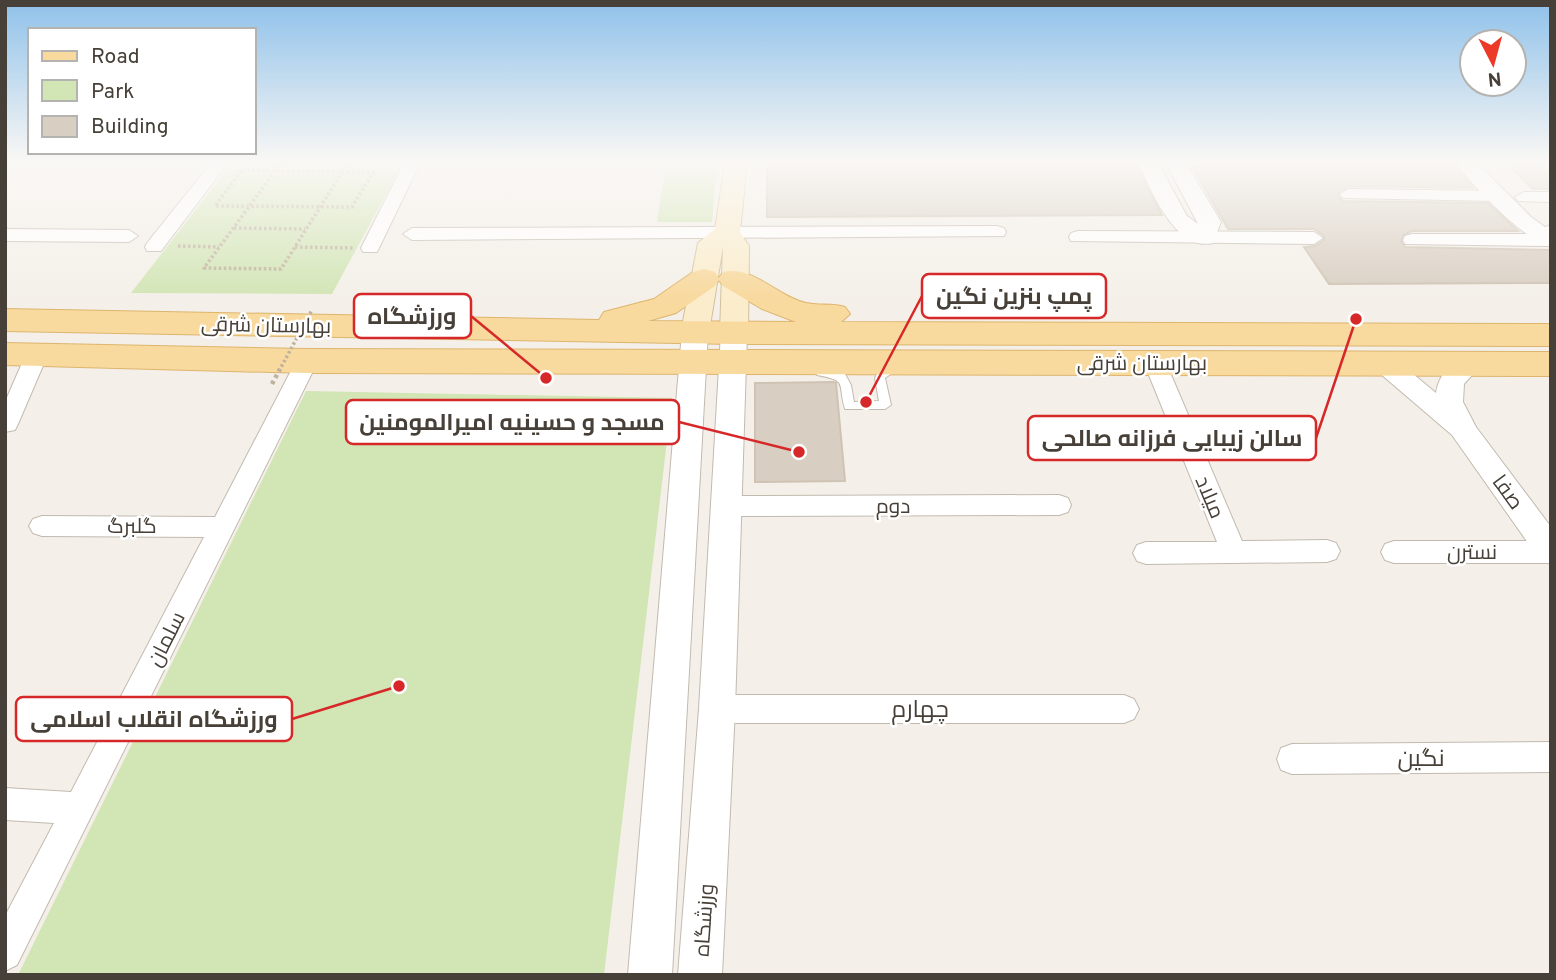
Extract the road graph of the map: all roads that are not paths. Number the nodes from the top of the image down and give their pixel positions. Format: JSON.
{"nodes":[{"id":1,"x":187,"y":209,"type":"edge"},
{"id":2,"x":386,"y":209,"type":"edge"},
{"id":3,"x":730,"y":209,"type":"edge"},
{"id":4,"x":1172,"y":209,"type":"edge"},
{"id":5,"x":1203,"y":209,"type":"edge"},
{"id":6,"x":1510,"y":209,"type":"edge"},
{"id":7,"x":1532,"y":209,"type":"edge"},
{"id":8,"x":727,"y":232,"type":"junction"},
{"id":9,"x":997,"y":232,"type":"dead end"},
{"id":10,"x":412,"y":234,"type":"dead end"},
{"id":11,"x":1550,"y":234,"type":"edge"},
{"id":12,"x":5,"y":235,"type":"edge"},
{"id":13,"x":129,"y":236,"type":"dead end"},
{"id":14,"x":1078,"y":237,"type":"dead end"},
{"id":15,"x":1205,"y":238,"type":"junction"},
{"id":16,"x":1314,"y":238,"type":"dead end"},
{"id":17,"x":1412,"y":240,"type":"dead end"},
{"id":18,"x":161,"y":246,"type":"road end"},
{"id":19,"x":364,"y":248,"type":"road end"},
{"id":20,"x":719,"y":279,"type":"junction"},
{"id":21,"x":5,"y":320,"type":"edge"},
{"id":22,"x":534,"y":329,"type":"junction"},
{"id":23,"x":1128,"y":335,"type":"junction"},
{"id":24,"x":1551,"y":335,"type":"edge"},
{"id":25,"x":694,"y":347,"type":"junction"},
{"id":26,"x":733,"y":347,"type":"junction"},
{"id":27,"x":21,"y":354,"type":"edge"},
{"id":28,"x":307,"y":361,"type":"junction"},
{"id":29,"x":908,"y":363,"type":"junction"},
{"id":30,"x":1155,"y":363,"type":"junction"},
{"id":31,"x":1385,"y":364,"type":"junction"},
{"id":32,"x":1469,"y":364,"type":"junction"},
{"id":33,"x":1551,"y":364,"type":"edge"},
{"id":34,"x":731,"y":397,"type":"junction"},
{"id":35,"x":7,"y":424,"type":"dead end"},
{"id":36,"x":1465,"y":433,"type":"junction"},
{"id":37,"x":1059,"y":505,"type":"dead end"},
{"id":38,"x":727,"y":506,"type":"junction"},
{"id":39,"x":42,"y":526,"type":"dead end"},
{"id":40,"x":223,"y":527,"type":"junction"},
{"id":41,"x":1327,"y":551,"type":"dead end"},
{"id":42,"x":1551,"y":551,"type":"edge"},
{"id":43,"x":1234,"y":552,"type":"junction"},
{"id":44,"x":1394,"y":552,"type":"dead end"},
{"id":45,"x":1146,"y":553,"type":"dead end"},
{"id":46,"x":717,"y":709,"type":"junction"},
{"id":47,"x":1124,"y":709,"type":"dead end"},
{"id":48,"x":1551,"y":757,"type":"edge"},
{"id":49,"x":1292,"y":759,"type":"dead end"},
{"id":50,"x":5,"y":804,"type":"edge"},
{"id":51,"x":79,"y":808,"type":"junction"},
{"id":52,"x":5,"y":953,"type":"edge"},
{"id":53,"x":650,"y":975,"type":"edge"},
{"id":54,"x":700,"y":975,"type":"edge"}],
"edges":[{"from":1,"to":18,"type":"street"},
{"from":2,"to":19,"type":"street"},
{"from":3,"to":8,"type":"main road"},
{"from":4,"to":15,"type":"street"},
{"from":5,"to":15,"type":"street"},
{"from":6,"to":11,"type":"street"},
{"from":7,"to":11,"type":"street"},
{"from":8,"to":9,"type":"street"},
{"from":8,"to":10,"type":"street"},
{"from":8,"to":20,"type":"main road"},
{"from":11,"to":17,"type":"street"},
{"from":12,"to":13,"type":"street"},
{"from":14,"to":15,"type":"street"},
{"from":15,"to":16,"type":"street"},
{"from":20,"to":22,"type":"main road"},
{"from":20,"to":23,"type":"main road"},
{"from":20,"to":25,"type":"main road"},
{"from":20,"to":26,"type":"main road"},
{"from":21,"to":22,"type":"main road","name":"بهارستان شرقی"},
{"from":22,"to":25,"type":"main road","name":"بهارستان شرقی"},
{"from":23,"to":24,"type":"main road","name":"بهارستان شرقی"},
{"from":23,"to":26,"type":"main road","name":"بهارستان شرقی"},
{"from":25,"to":26,"type":"main road"},
{"from":25,"to":28,"type":"main road","name":"بهارستان شرقی"},
{"from":25,"to":53,"type":"street"},
{"from":26,"to":29,"type":"main road","name":"بهارستان شرقی"},
{"from":26,"to":34,"type":"street","name":"ورزشگاه"},
{"from":27,"to":28,"type":"main road","name":"بهارستان شرقی"},
{"from":27,"to":35,"type":"street"},
{"from":28,"to":40,"type":"street","name":"سلمان"},
{"from":29,"to":30,"type":"main road","name":"بهارستان شرقی"},
{"from":29,"to":34,"type":"lane"},
{"from":30,"to":31,"type":"main road","name":"بهارستان شرقی"},
{"from":30,"to":43,"type":"street","name":"میلاد"},
{"from":31,"to":32,"type":"main road","name":"بهارستان شرقی"},
{"from":31,"to":36,"type":"street"},
{"from":32,"to":33,"type":"main road","name":"بهارستان شرقی"},
{"from":32,"to":36,"type":"street"},
{"from":34,"to":38,"type":"street","name":"ورزشگاه"},
{"from":36,"to":42,"type":"street","name":"صفا"},
{"from":37,"to":38,"type":"street","name":"دوم"},
{"from":38,"to":46,"type":"street","name":"ورزشگاه"},
{"from":39,"to":40,"type":"street","name":"گلبرگ"},
{"from":40,"to":51,"type":"street","name":"سلمان"},
{"from":41,"to":43,"type":"street"},
{"from":42,"to":44,"type":"street","name":"نسترن"},
{"from":43,"to":45,"type":"street"},
{"from":46,"to":47,"type":"street","name":"چهارم"},
{"from":46,"to":54,"type":"street","name":"ورزشگاه"},
{"from":48,"to":49,"type":"street","name":"نگین"},
{"from":50,"to":51,"type":"street"},
{"from":51,"to":52,"type":"street","name":"سلمان"}]}
